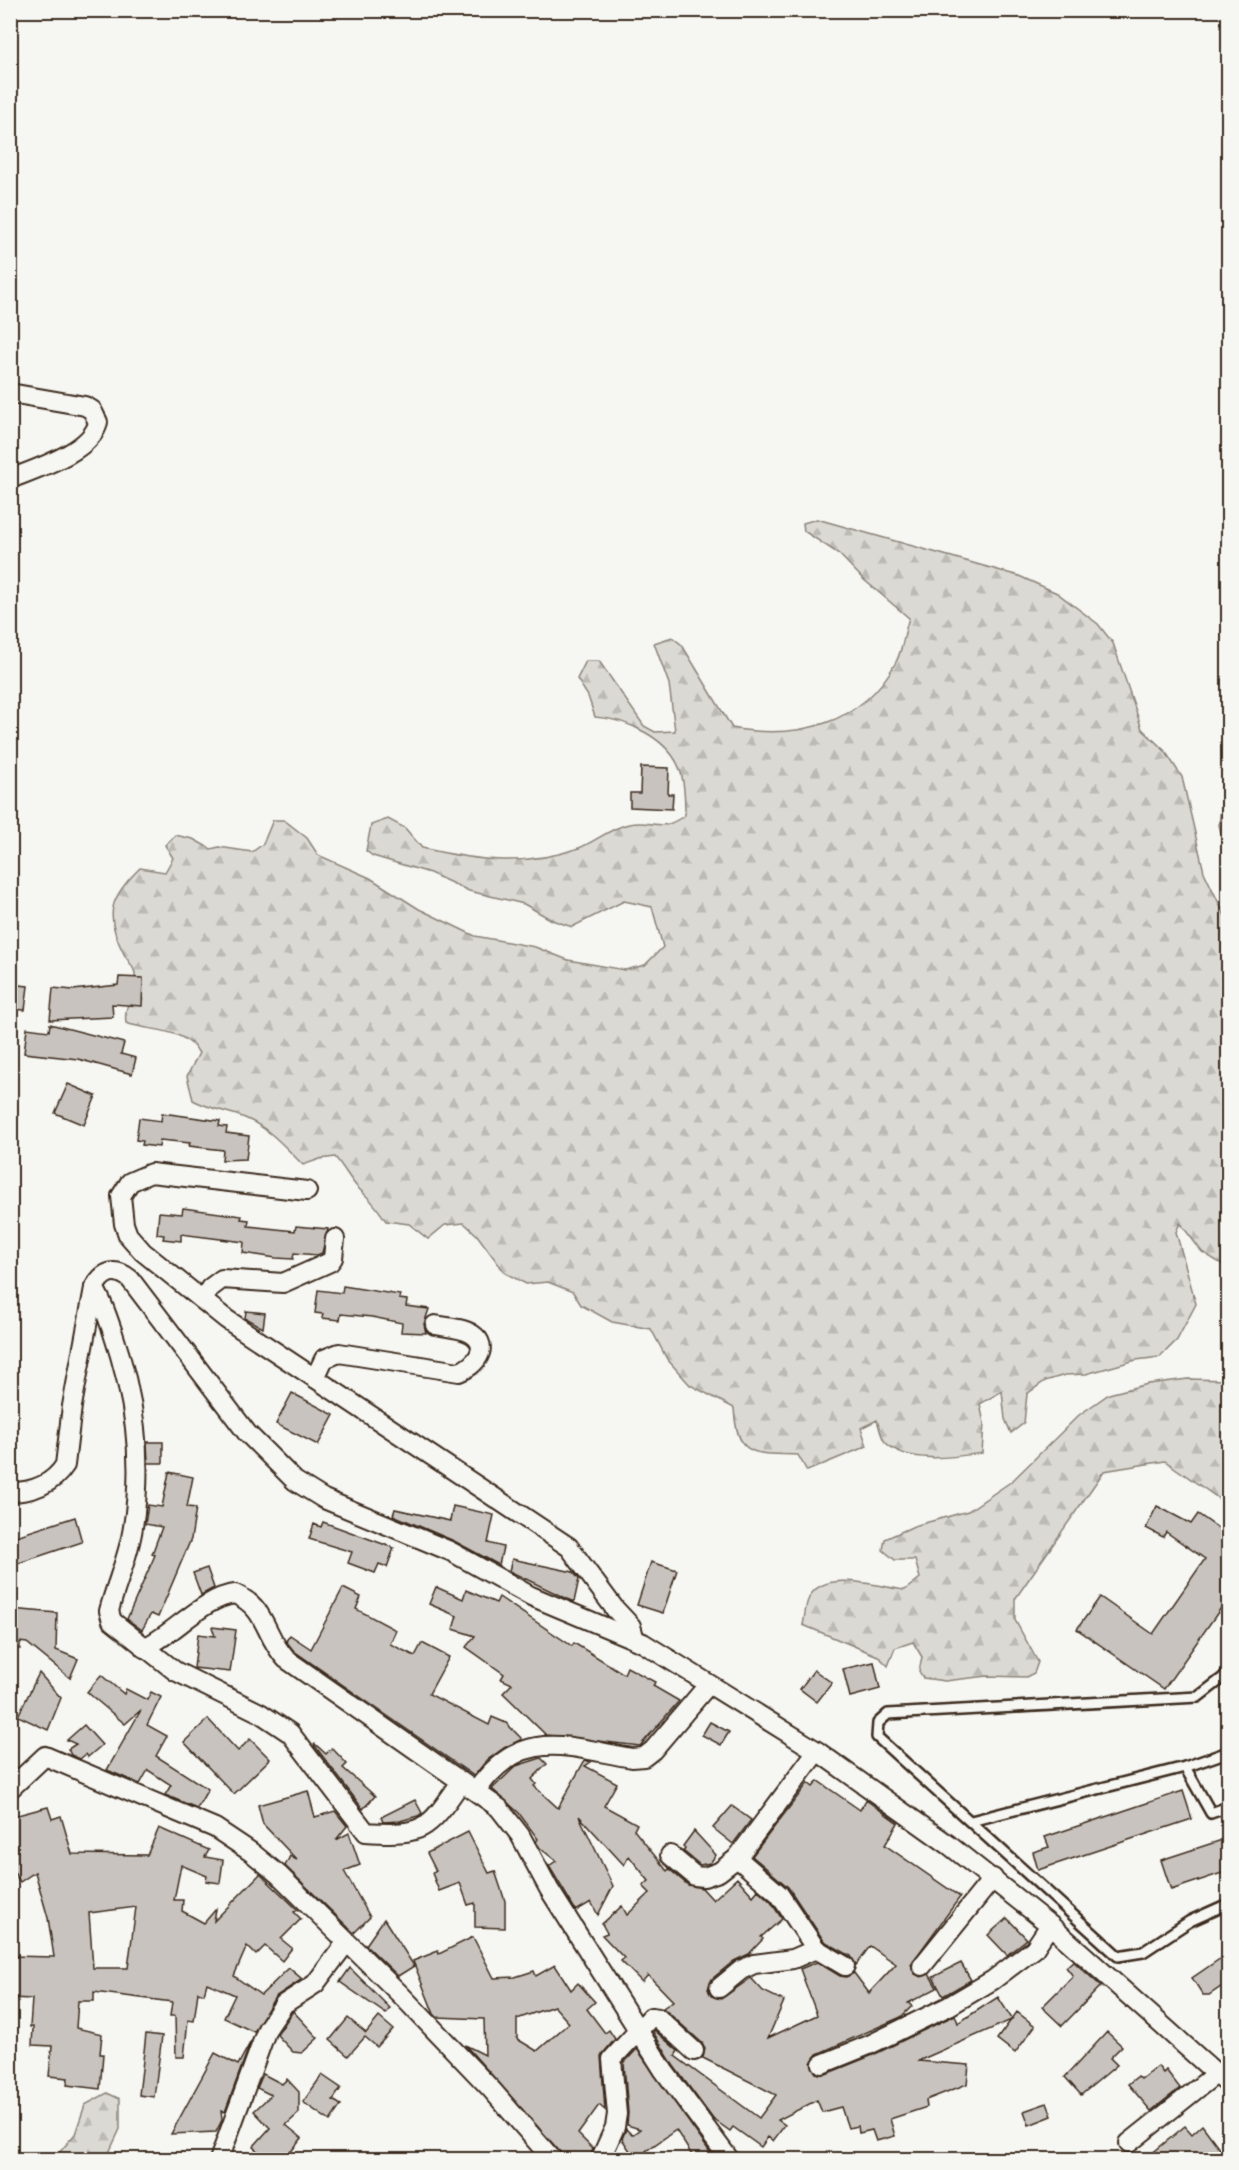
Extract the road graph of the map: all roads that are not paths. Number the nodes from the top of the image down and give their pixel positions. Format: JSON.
{"nodes":[{"id":1,"x":10,"y":393,"type":"edge"},
{"id":2,"x":10,"y":479,"type":"edge"},
{"id":3,"x":307,"y":1191,"type":"dead end"},
{"id":4,"x":335,"y":1239,"type":"dead end"},
{"id":5,"x":94,"y":1288,"type":"junction"},
{"id":6,"x":203,"y":1300,"type":"junction"},
{"id":7,"x":435,"y":1325,"type":"dead end"},
{"id":8,"x":315,"y":1378,"type":"junction"},
{"id":9,"x":10,"y":1492,"type":"edge"},
{"id":10,"x":635,"y":1640,"type":"junction"},
{"id":11,"x":144,"y":1648,"type":"junction"},
{"id":12,"x":1228,"y":1674,"type":"edge"},
{"id":13,"x":708,"y":1685,"type":"junction"},
{"id":14,"x":817,"y":1751,"type":"junction"},
{"id":15,"x":1228,"y":1752,"type":"edge"},
{"id":16,"x":1185,"y":1767,"type":"junction"},
{"id":17,"x":469,"y":1786,"type":"junction"},
{"id":18,"x":10,"y":1789,"type":"edge"},
{"id":19,"x":1228,"y":1807,"type":"edge"},
{"id":20,"x":971,"y":1821,"type":"junction"},
{"id":21,"x":670,"y":1855,"type":"dead end"},
{"id":22,"x":738,"y":1858,"type":"junction"},
{"id":23,"x":993,"y":1878,"type":"junction"},
{"id":24,"x":1228,"y":1904,"type":"edge"},
{"id":25,"x":1050,"y":1925,"type":"junction"},
{"id":26,"x":346,"y":1943,"type":"junction"},
{"id":27,"x":816,"y":1949,"type":"junction"},
{"id":28,"x":845,"y":1966,"type":"dead end"},
{"id":29,"x":922,"y":1966,"type":"dead end"},
{"id":30,"x":719,"y":1988,"type":"dead end"},
{"id":31,"x":639,"y":2030,"type":"junction"},
{"id":32,"x":694,"y":2051,"type":"dead end"},
{"id":33,"x":822,"y":2064,"type":"dead end"},
{"id":34,"x":1223,"y":2079,"type":"edge"},
{"id":35,"x":1129,"y":2143,"type":"dead end"},
{"id":36,"x":219,"y":2160,"type":"edge"},
{"id":37,"x":553,"y":2160,"type":"edge"},
{"id":38,"x":600,"y":2160,"type":"edge"},
{"id":39,"x":730,"y":2160,"type":"edge"}],
"edges":[{"from":1,"to":2,"type":"street"},
{"from":3,"to":6,"type":"street"},
{"from":4,"to":6,"type":"street"},
{"from":5,"to":9,"type":"street"},
{"from":5,"to":10,"type":"street"},
{"from":5,"to":11,"type":"street"},
{"from":6,"to":8,"type":"street"},
{"from":7,"to":8,"type":"street"},
{"from":8,"to":10,"type":"street"},
{"from":10,"to":13,"type":"street"},
{"from":11,"to":17,"type":"street"},
{"from":11,"to":17,"type":"street"},
{"from":12,"to":20,"type":"lane"},
{"from":13,"to":14,"type":"street"},
{"from":13,"to":17,"type":"street"},
{"from":14,"to":22,"type":"street"},
{"from":14,"to":23,"type":"street"},
{"from":15,"to":16,"type":"lane"},
{"from":16,"to":19,"type":"lane"},
{"from":16,"to":20,"type":"lane"},
{"from":17,"to":31,"type":"street"},
{"from":18,"to":26,"type":"street"},
{"from":20,"to":24,"type":"lane"},
{"from":21,"to":22,"type":"street"},
{"from":22,"to":27,"type":"street"},
{"from":23,"to":25,"type":"street"},
{"from":23,"to":29,"type":"street"},
{"from":25,"to":33,"type":"street"},
{"from":25,"to":34,"type":"street"},
{"from":26,"to":36,"type":"street"},
{"from":26,"to":37,"type":"street"},
{"from":27,"to":28,"type":"street"},
{"from":27,"to":30,"type":"street"},
{"from":31,"to":32,"type":"street"},
{"from":31,"to":38,"type":"street"},
{"from":31,"to":39,"type":"street"},
{"from":34,"to":35,"type":"street"}]}
